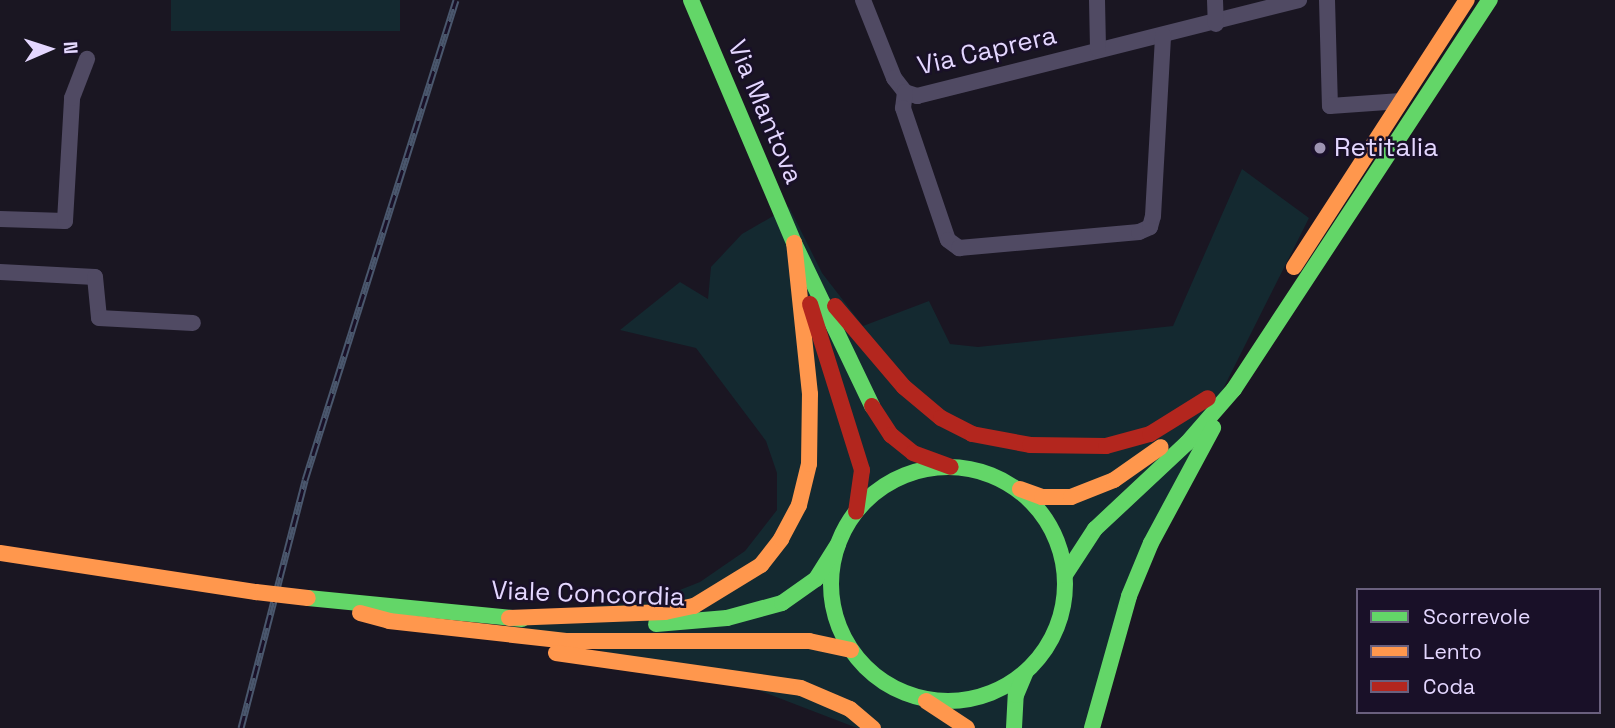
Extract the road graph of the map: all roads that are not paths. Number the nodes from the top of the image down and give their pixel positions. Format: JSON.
{"nodes":[{"id":1,"x":691,"y":0,"type":"edge"},
{"id":2,"x":863,"y":0,"type":"edge"},
{"id":3,"x":1097,"y":0,"type":"edge"},
{"id":4,"x":1215,"y":0,"type":"edge"},
{"id":5,"x":1299,"y":0,"type":"edge"},
{"id":6,"x":1327,"y":0,"type":"edge"},
{"id":7,"x":1467,"y":0,"type":"edge"},
{"id":8,"x":1490,"y":0,"type":"edge"},
{"id":9,"x":1216,"y":24,"type":"junction"},
{"id":10,"x":1163,"y":35,"type":"junction"},
{"id":11,"x":1098,"y":49,"type":"junction"},
{"id":12,"x":87,"y":59,"type":"dead end"},
{"id":13,"x":905,"y":92,"type":"junction"},
{"id":14,"x":1401,"y":101,"type":"junction"},
{"id":15,"x":0,"y":219,"type":"edge"},
{"id":16,"x":794,"y":243,"type":"junction"},
{"id":17,"x":797,"y":266,"type":"junction"},
{"id":18,"x":0,"y":272,"type":"edge"},
{"id":19,"x":814,"y":279,"type":"junction"},
{"id":20,"x":193,"y":323,"type":"dead end"},
{"id":21,"x":1234,"y":389,"type":"junction"},
{"id":22,"x":1208,"y":398,"type":"junction"},
{"id":23,"x":951,"y":467,"type":"junction"},
{"id":24,"x":1020,"y":489,"type":"junction"},
{"id":25,"x":856,"y":512,"type":"junction"},
{"id":26,"x":838,"y":544,"type":"junction"},
{"id":27,"x":0,"y":553,"type":"edge"},
{"id":28,"x":26,"y":558,"type":"junction"},
{"id":29,"x":0,"y":561,"type":"edge"},
{"id":30,"x":1065,"y":575,"type":"junction"},
{"id":31,"x":308,"y":598,"type":"junction"},
{"id":32,"x":509,"y":618,"type":"junction"},
{"id":33,"x":389,"y":621,"type":"junction"},
{"id":34,"x":851,"y":650,"type":"junction"},
{"id":35,"x":1026,"y":671,"type":"junction"},
{"id":36,"x":912,"y":696,"type":"junction"},
{"id":37,"x":873,"y":728,"type":"edge"},
{"id":38,"x":967,"y":728,"type":"edge"},
{"id":39,"x":1014,"y":728,"type":"edge"},
{"id":40,"x":1092,"y":728,"type":"edge"}],
"edges":[{"from":1,"to":16,"type":"main road","name":"Via Mantova"},
{"from":2,"to":13,"type":"street","name":"Via Caprera"},
{"from":3,"to":11,"type":"street"},
{"from":4,"to":9,"type":"street"},
{"from":5,"to":9,"type":"street","name":"Via Caprera"},
{"from":6,"to":14,"type":"street"},
{"from":7,"to":14,"type":"main road"},
{"from":8,"to":21,"type":"main road"},
{"from":9,"to":10,"type":"street","name":"Via Caprera"},
{"from":10,"to":11,"type":"street","name":"Via Caprera"},
{"from":10,"to":13,"type":"street"},
{"from":11,"to":13,"type":"street","name":"Via Caprera"},
{"from":12,"to":15,"type":"street"},
{"from":14,"to":22,"type":"main road"},
{"from":16,"to":17,"type":"main road"},
{"from":16,"to":19,"type":"main road"},
{"from":17,"to":25,"type":"main road"},
{"from":17,"to":32,"type":"main road"},
{"from":18,"to":20,"type":"street"},
{"from":19,"to":22,"type":"main road"},
{"from":19,"to":23,"type":"main road"},
{"from":21,"to":30,"type":"main road"},
{"from":21,"to":40,"type":"main road"},
{"from":22,"to":24,"type":"main road"},
{"from":23,"to":24,"type":"main road"},
{"from":23,"to":25,"type":"main road"},
{"from":24,"to":30,"type":"main road"},
{"from":25,"to":26,"type":"main road"},
{"from":26,"to":32,"type":"main road","name":"Viale Concordia"},
{"from":26,"to":34,"type":"main road"},
{"from":27,"to":28,"type":"main road","name":"Viale Concordia"},
{"from":28,"to":29,"type":"main road","name":"Viale Concordia"},
{"from":28,"to":31,"type":"main road","name":"Viale Concordia","bridge":true},
{"from":30,"to":35,"type":"main road"},
{"from":31,"to":32,"type":"main road","name":"Viale Concordia"},
{"from":31,"to":33,"type":"main road","name":"Viale Concordia"},
{"from":33,"to":34,"type":"main road","name":"Viale Concordia"},
{"from":33,"to":37,"type":"main road"},
{"from":34,"to":36,"type":"main road"},
{"from":35,"to":36,"type":"main road"},
{"from":35,"to":39,"type":"main road"},
{"from":36,"to":38,"type":"main road"}]}
